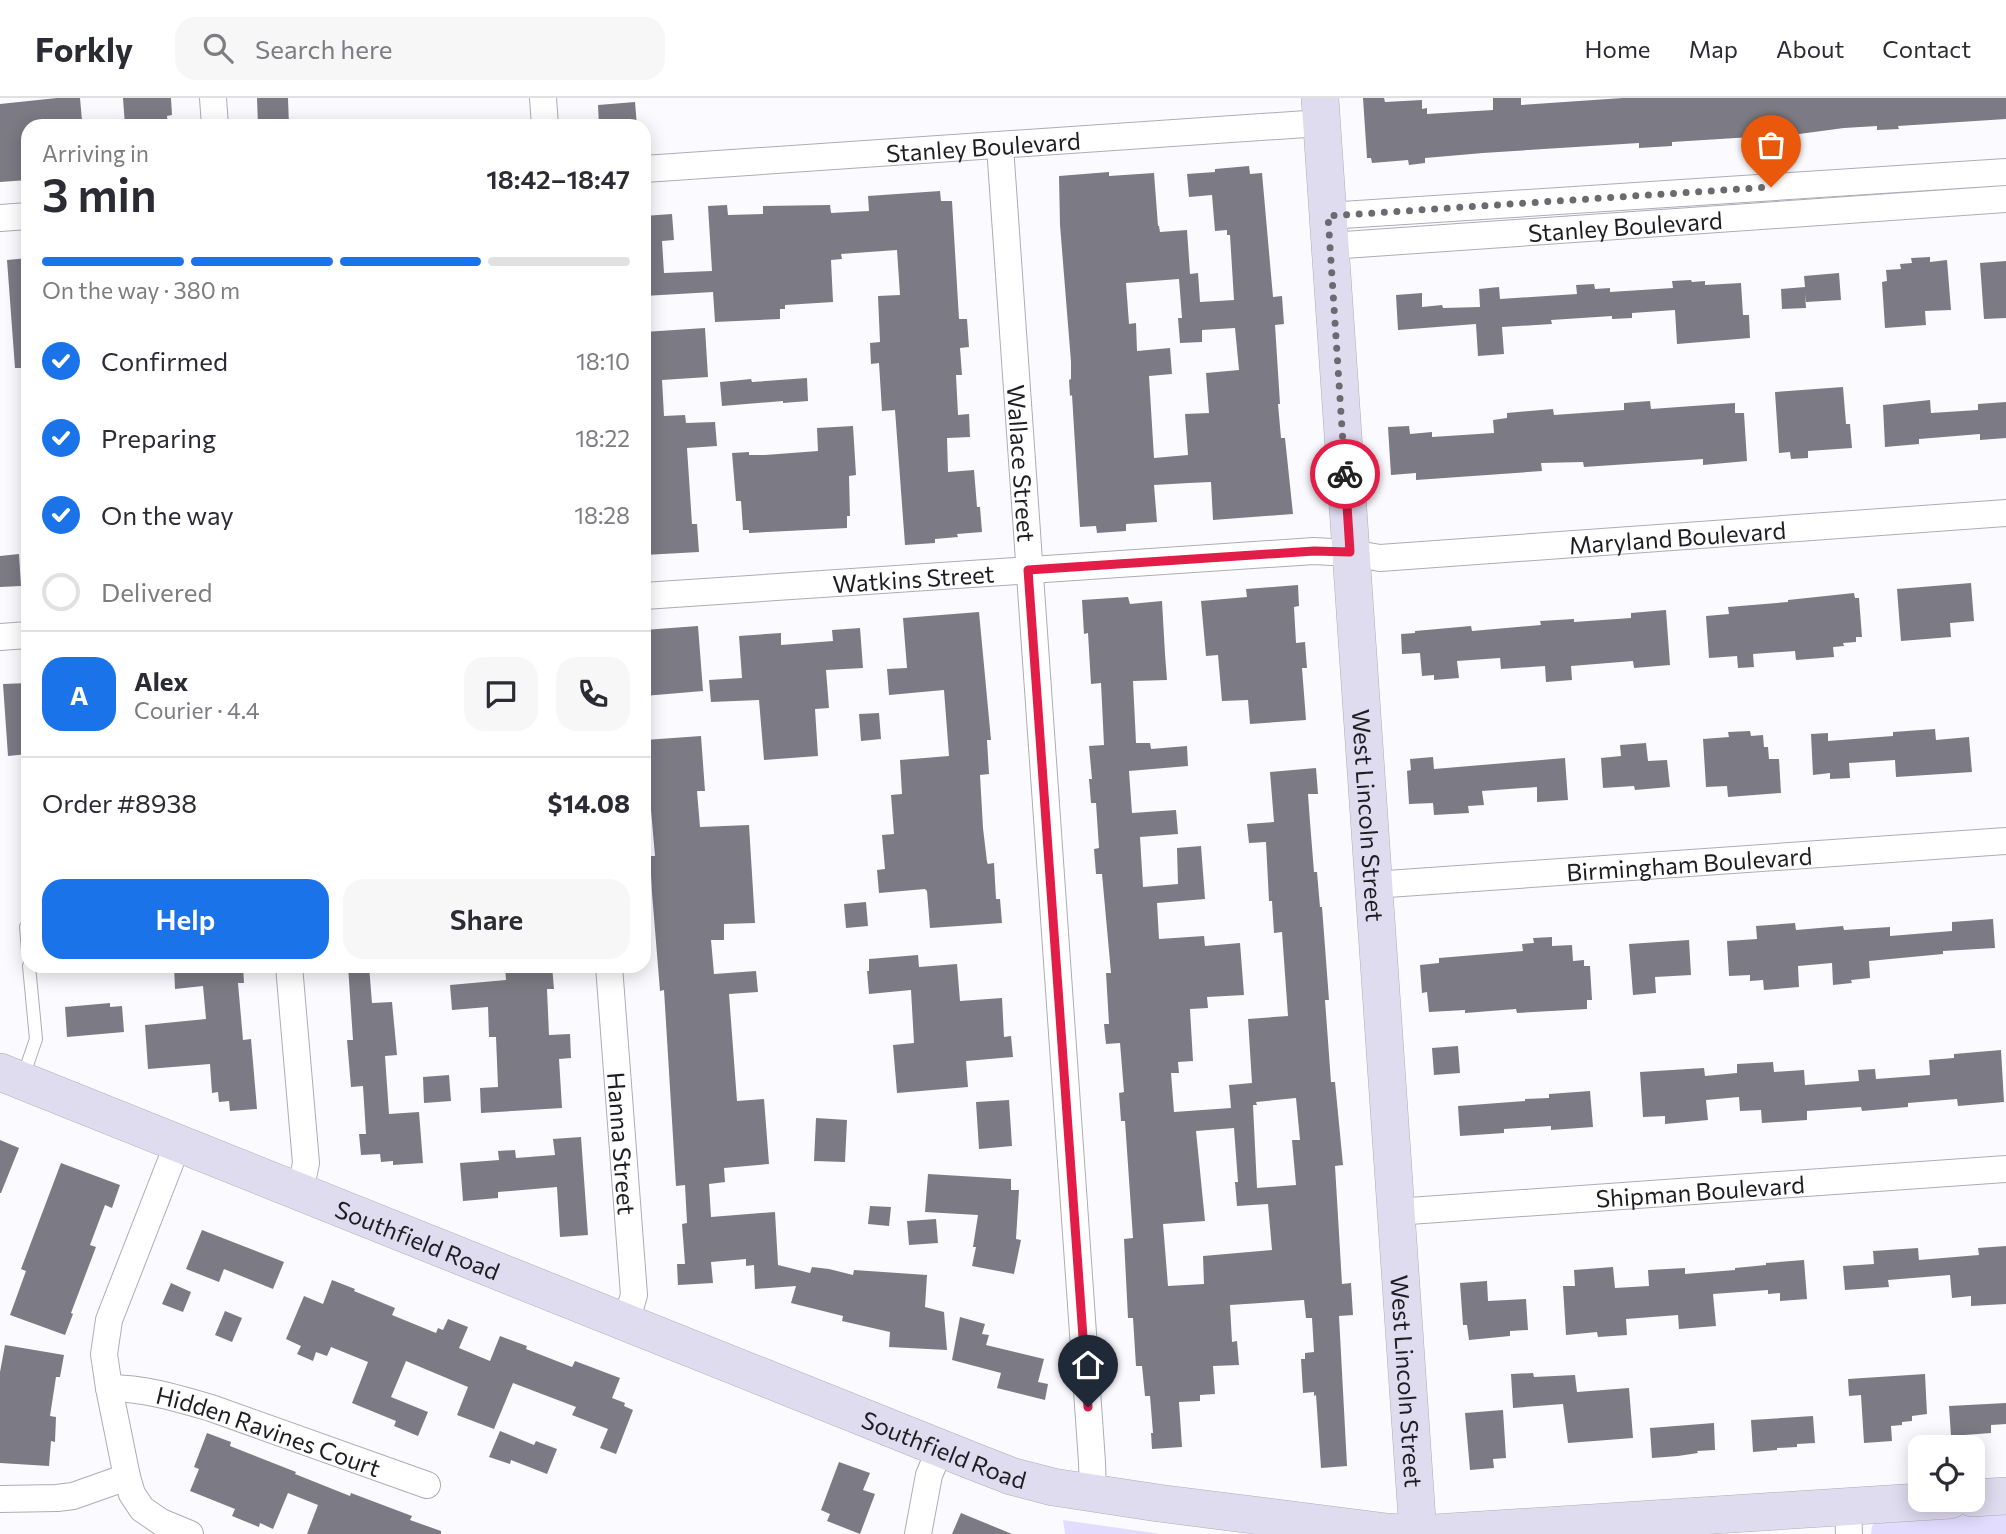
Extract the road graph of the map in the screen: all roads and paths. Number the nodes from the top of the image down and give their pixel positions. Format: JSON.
{"nodes":[{"id":1,"x":213,"y":98,"type":"edge"},
{"id":2,"x":543,"y":98,"type":"edge"},
{"id":3,"x":1320,"y":110,"type":"edge"},
{"id":4,"x":214,"y":119,"type":"edge"},
{"id":5,"x":544,"y":119,"type":"edge"},
{"id":6,"x":1000,"y":146,"type":"junction"},
{"id":7,"x":651,"y":169,"type":"edge"},
{"id":8,"x":2006,"y":172,"type":"edge"},
{"id":9,"x":1745,"y":189,"type":"junction"},
{"id":10,"x":2006,"y":199,"type":"edge"},
{"id":11,"x":21,"y":216,"type":"edge"},
{"id":12,"x":1747,"y":217,"type":"junction"},
{"id":13,"x":0,"y":218,"type":"edge"},
{"id":14,"x":1329,"y":231,"type":"junction"},
{"id":15,"x":2006,"y":513,"type":"edge"},
{"id":16,"x":1350,"y":552,"type":"junction"},
{"id":17,"x":1028,"y":570,"type":"junction"},
{"id":18,"x":651,"y":596,"type":"edge"},
{"id":19,"x":21,"y":636,"type":"edge"},
{"id":20,"x":0,"y":637,"type":"edge"},
{"id":21,"x":2006,"y":841,"type":"edge"},
{"id":22,"x":1373,"y":885,"type":"junction"},
{"id":23,"x":30,"y":973,"type":"edge"},
{"id":24,"x":290,"y":973,"type":"edge"},
{"id":25,"x":610,"y":973,"type":"edge"},
{"id":26,"x":11,"y":1076,"type":"edge"},
{"id":27,"x":178,"y":1143,"type":"junction"},
{"id":28,"x":2006,"y":1169,"type":"edge"},
{"id":29,"x":300,"y":1192,"type":"junction"},
{"id":30,"x":1395,"y":1212,"type":"junction"},
{"id":31,"x":626,"y":1322,"type":"junction"},
{"id":32,"x":109,"y":1388,"type":"junction"},
{"id":33,"x":941,"y":1447,"type":"junction"},
{"id":34,"x":127,"y":1476,"type":"junction"},
{"id":35,"x":427,"y":1485,"type":"dead end"},
{"id":36,"x":1093,"y":1494,"type":"junction"},
{"id":37,"x":2006,"y":1496,"type":"edge"},
{"id":38,"x":1985,"y":1497,"type":"edge"},
{"id":39,"x":0,"y":1499,"type":"edge"},
{"id":40,"x":1908,"y":1508,"type":"edge"},
{"id":41,"x":1848,"y":1520,"type":"edge"},
{"id":42,"x":190,"y":1534,"type":"edge"},
{"id":43,"x":918,"y":1534,"type":"edge"},
{"id":44,"x":1418,"y":1534,"type":"edge"}],
"edges":[{"from":1,"to":4,"type":"street"},
{"from":2,"to":5,"type":"street"},
{"from":3,"to":6,"type":"street","name":"Stanley Boulevard"},
{"from":3,"to":14,"type":"main road","name":"West Lincoln Street"},
{"from":6,"to":7,"type":"street","name":"Stanley Boulevard"},
{"from":6,"to":17,"type":"street","name":"Wallace Street"},
{"from":8,"to":9,"type":"street","name":"Stanley Boulevard"},
{"from":9,"to":12,"type":"street"},
{"from":9,"to":14,"type":"street","name":"Stanley Boulevard"},
{"from":10,"to":12,"type":"street","name":"Stanley Boulevard"},
{"from":11,"to":13,"type":"street"},
{"from":12,"to":14,"type":"street","name":"Stanley Boulevard"},
{"from":14,"to":16,"type":"main road","name":"West Lincoln Street"},
{"from":15,"to":16,"type":"street","name":"Maryland Boulevard"},
{"from":16,"to":17,"type":"street","name":"Watkins Street"},
{"from":16,"to":22,"type":"main road","name":"West Lincoln Street"},
{"from":17,"to":18,"type":"street","name":"Watkins Street"},
{"from":17,"to":36,"type":"street","name":"Wallace Street"},
{"from":19,"to":20,"type":"street"},
{"from":21,"to":22,"type":"street","name":"Birmingham Boulevard"},
{"from":22,"to":30,"type":"main road","name":"West Lincoln Street"},
{"from":23,"to":26,"type":"lane"},
{"from":24,"to":29,"type":"street"},
{"from":25,"to":31,"type":"street","name":"Hanna Street"},
{"from":26,"to":27,"type":"main road","name":"Southfield Road"},
{"from":27,"to":29,"type":"main road","name":"Southfield Road"},
{"from":27,"to":32,"type":"street"},
{"from":28,"to":30,"type":"street","name":"Shipman Boulevard"},
{"from":29,"to":31,"type":"main road","name":"Southfield Road"},
{"from":30,"to":44,"type":"main road","name":"West Lincoln Street"},
{"from":31,"to":33,"type":"main road","name":"Southfield Road"},
{"from":32,"to":34,"type":"street"},
{"from":32,"to":35,"type":"street","name":"Hidden Ravines Court"},
{"from":33,"to":36,"type":"main road","name":"Southfield Road"},
{"from":33,"to":43,"type":"street"},
{"from":34,"to":39,"type":"street"},
{"from":34,"to":42,"type":"street"},
{"from":36,"to":44,"type":"main road","name":"Southfield Road"},
{"from":37,"to":38,"type":"main road"},
{"from":40,"to":41,"type":"main road","name":"Southfield Road"},
{"from":41,"to":44,"type":"main road","name":"Southfield Road"}]}
